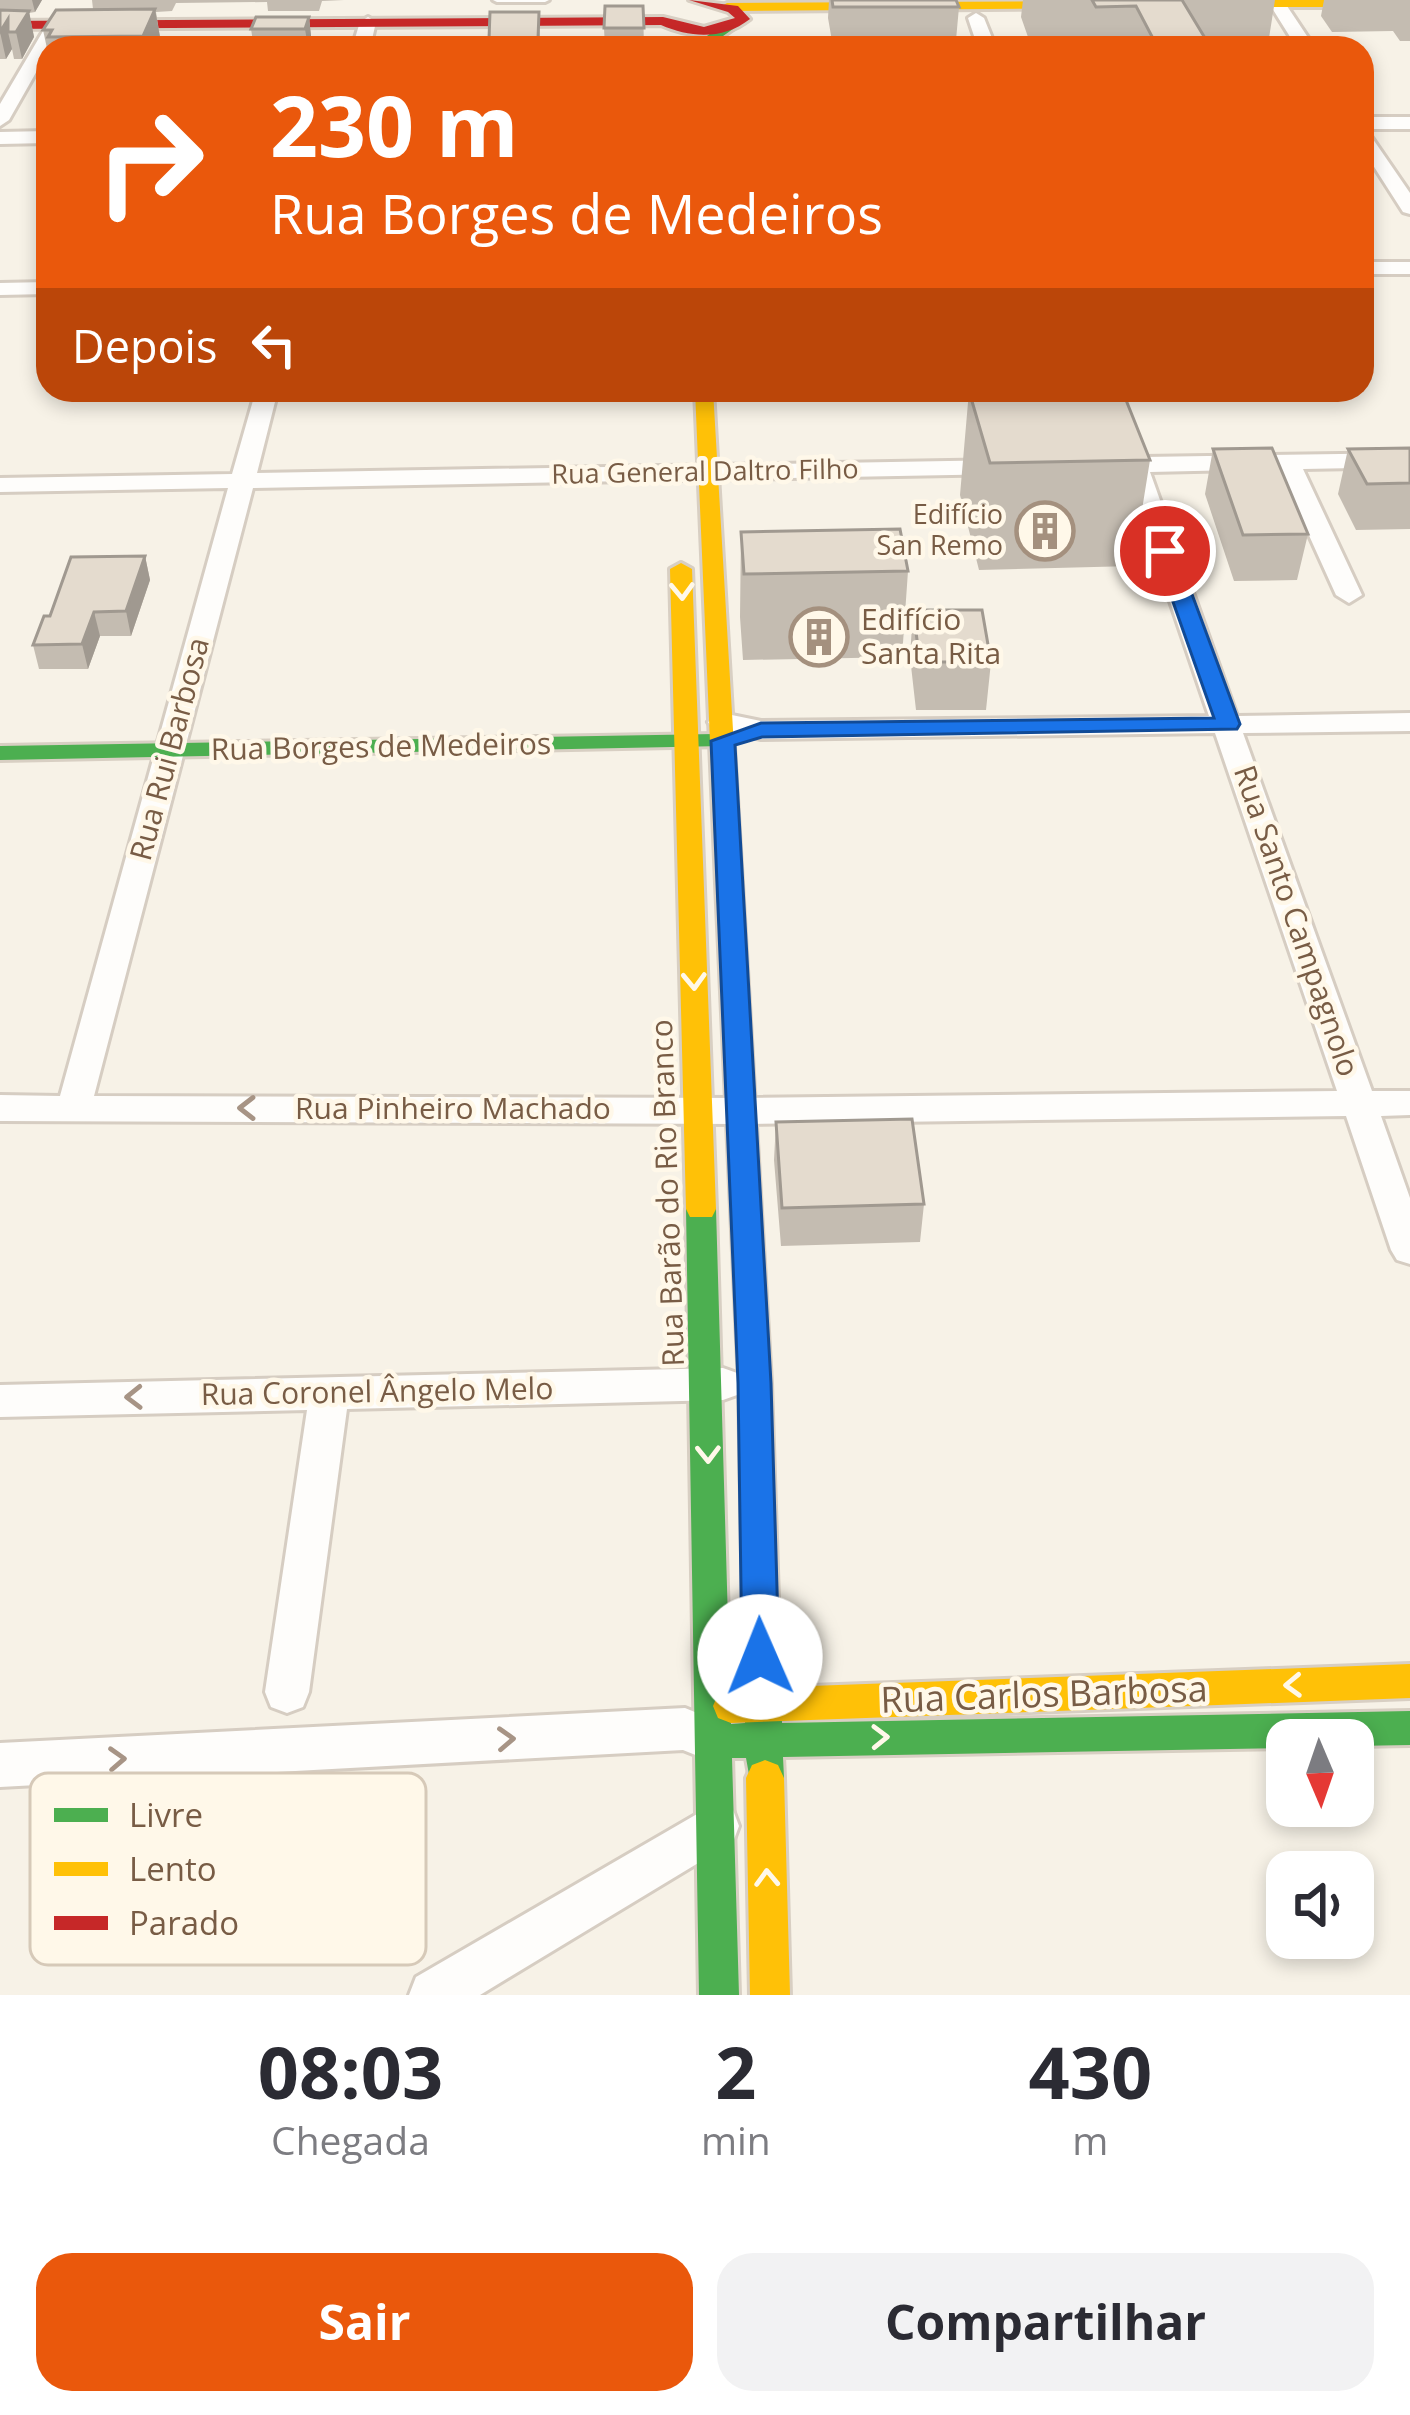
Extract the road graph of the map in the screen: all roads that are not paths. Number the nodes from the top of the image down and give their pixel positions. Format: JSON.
{"nodes":[{"id":1,"x":496,"y":0,"type":"edge"},
{"id":2,"x":544,"y":0,"type":"edge"},
{"id":3,"x":566,"y":0,"type":"edge"},
{"id":4,"x":1410,"y":3,"type":"edge"},
{"id":5,"x":1279,"y":6,"type":"edge"},
{"id":6,"x":975,"y":8,"type":"edge"},
{"id":7,"x":716,"y":9,"type":"edge"},
{"id":8,"x":1177,"y":10,"type":"edge"},
{"id":9,"x":1119,"y":11,"type":"edge"},
{"id":10,"x":62,"y":13,"type":"edge"},
{"id":11,"x":1410,"y":14,"type":"edge"},
{"id":12,"x":0,"y":16,"type":"edge"},
{"id":13,"x":368,"y":20,"type":"edge"},
{"id":14,"x":0,"y":25,"type":"edge"},
{"id":15,"x":667,"y":31,"type":"edge"},
{"id":16,"x":703,"y":36,"type":"edge"},
{"id":17,"x":1298,"y":36,"type":"edge"},
{"id":18,"x":36,"y":58,"type":"edge"},
{"id":19,"x":0,"y":120,"type":"edge"},
{"id":20,"x":1374,"y":123,"type":"edge"},
{"id":21,"x":1410,"y":123,"type":"edge"},
{"id":22,"x":36,"y":137,"type":"edge"},
{"id":23,"x":0,"y":138,"type":"edge"},
{"id":24,"x":1374,"y":152,"type":"edge"},
{"id":25,"x":1410,"y":208,"type":"edge"},
{"id":26,"x":1374,"y":268,"type":"edge"},
{"id":27,"x":1410,"y":268,"type":"edge"},
{"id":28,"x":36,"y":288,"type":"edge"},
{"id":29,"x":0,"y":289,"type":"edge"},
{"id":30,"x":264,"y":402,"type":"edge"},
{"id":31,"x":677,"y":402,"type":"edge"},
{"id":32,"x":705,"y":402,"type":"edge"},
{"id":33,"x":1113,"y":402,"type":"edge"},
{"id":34,"x":1410,"y":460,"type":"edge"},
{"id":35,"x":1287,"y":461,"type":"junction"},
{"id":36,"x":678,"y":463,"type":"junction"},
{"id":37,"x":1134,"y":464,"type":"junction"},
{"id":38,"x":1086,"y":465,"type":"edge"},
{"id":39,"x":1039,"y":466,"type":"edge"},
{"id":40,"x":708,"y":472,"type":"junction"},
{"id":41,"x":242,"y":481,"type":"junction"},
{"id":42,"x":0,"y":485,"type":"edge"},
{"id":43,"x":680,"y":539,"type":"dead end"},
{"id":44,"x":1348,"y":595,"type":"dead end"},
{"id":45,"x":1410,"y":722,"type":"edge"},
{"id":46,"x":1228,"y":724,"type":"junction"},
{"id":47,"x":722,"y":731,"type":"junction"},
{"id":48,"x":686,"y":732,"type":"junction"},
{"id":49,"x":0,"y":733,"type":"edge"},
{"id":50,"x":172,"y":740,"type":"junction"},
{"id":51,"x":0,"y":753,"type":"edge"},
{"id":52,"x":1410,"y":1103,"type":"edge"},
{"id":53,"x":1359,"y":1104,"type":"junction"},
{"id":54,"x":74,"y":1107,"type":"junction"},
{"id":55,"x":0,"y":1108,"type":"edge"},
{"id":56,"x":698,"y":1111,"type":"junction"},
{"id":57,"x":742,"y":1111,"type":"junction"},
{"id":58,"x":1410,"y":1250,"type":"edge"},
{"id":59,"x":755,"y":1383,"type":"junction"},
{"id":60,"x":707,"y":1384,"type":"junction"},
{"id":61,"x":329,"y":1393,"type":"junction"},
{"id":62,"x":0,"y":1401,"type":"edge"},
{"id":63,"x":1410,"y":1681,"type":"edge"},
{"id":64,"x":1159,"y":1690,"type":"junction"},
{"id":65,"x":287,"y":1692,"type":"dead end"},
{"id":66,"x":761,"y":1703,"type":"junction"},
{"id":67,"x":704,"y":1726,"type":"junction"},
{"id":68,"x":1410,"y":1728,"type":"edge"},
{"id":69,"x":1168,"y":1732,"type":"junction"},
{"id":70,"x":763,"y":1739,"type":"junction"},
{"id":71,"x":0,"y":1766,"type":"edge"},
{"id":72,"x":716,"y":1826,"type":"junction"},
{"id":73,"x":434,"y":1995,"type":"edge"},
{"id":74,"x":718,"y":1995,"type":"edge"},
{"id":75,"x":770,"y":1995,"type":"edge"}],
"edges":[{"from":1,"to":2,"type":"lane"},
{"from":3,"to":13,"type":"main road"},
{"from":4,"to":5,"type":"main road"},
{"from":5,"to":8,"type":"main road"},
{"from":5,"to":11,"type":"main road"},
{"from":5,"to":17,"type":"street"},
{"from":6,"to":7,"type":"main road"},
{"from":6,"to":9,"type":"main road"},
{"from":7,"to":15,"type":"main road"},
{"from":7,"to":16,"type":"main road"},
{"from":10,"to":12,"type":"main road"},
{"from":10,"to":13,"type":"main road"},
{"from":10,"to":14,"type":"main road"},
{"from":13,"to":15,"type":"main road"},
{"from":18,"to":19,"type":"street"},
{"from":20,"to":21,"type":"street"},
{"from":22,"to":23,"type":"street"},
{"from":24,"to":25,"type":"street"},
{"from":26,"to":27,"type":"street"},
{"from":28,"to":29,"type":"street"},
{"from":30,"to":41,"type":"street","name":"Rua Rui Barbosa"},
{"from":31,"to":36,"type":"main road"},
{"from":32,"to":40,"type":"main road"},
{"from":33,"to":37,"type":"street","name":"Rua Santo Campagnolo"},
{"from":34,"to":35,"type":"street"},
{"from":35,"to":37,"type":"street"},
{"from":35,"to":44,"type":"street"},
{"from":36,"to":40,"type":"street","name":"Rua General Daltro Filho"},
{"from":36,"to":41,"type":"street","name":"Rua General Daltro Filho"},
{"from":37,"to":38,"type":"street"},
{"from":37,"to":46,"type":"street","name":"Rua Santo Campagnolo"},
{"from":39,"to":40,"type":"street","name":"Rua General Daltro Filho"},
{"from":40,"to":47,"type":"main road"},
{"from":41,"to":42,"type":"street","name":"Rua General Daltro Filho"},
{"from":41,"to":50,"type":"street","name":"Rua Rui Barbosa"},
{"from":43,"to":48,"type":"main road","name":"Rua Barão do Rio Branco","one_way":true},
{"from":45,"to":46,"type":"street"},
{"from":46,"to":47,"type":"street"},
{"from":46,"to":53,"type":"street","name":"Rua Santo Campagnolo"},
{"from":47,"to":48,"type":"main road"},
{"from":47,"to":57,"type":"main road"},
{"from":48,"to":50,"type":"main road"},
{"from":48,"to":56,"type":"main road","name":"Rua Barão do Rio Branco","one_way":true},
{"from":49,"to":50,"type":"main road"},
{"from":50,"to":51,"type":"main road","name":"Rua Borges de Medeiros"},
{"from":50,"to":54,"type":"street","name":"Rua Rui Barbosa"},
{"from":52,"to":53,"type":"street","name":"Rua Pinheiro Machado"},
{"from":53,"to":57,"type":"street","name":"Rua Pinheiro Machado"},
{"from":53,"to":58,"type":"street","name":"Rua Santo Campagnolo"},
{"from":54,"to":55,"type":"street","name":"Rua Pinheiro Machado"},
{"from":56,"to":54,"type":"street","name":"Rua Pinheiro Machado","one_way":true},
{"from":56,"to":57,"type":"street","name":"Rua Pinheiro Machado"},
{"from":56,"to":60,"type":"main road","name":"Rua Barão do Rio Branco"},
{"from":57,"to":59,"type":"main road"},
{"from":59,"to":60,"type":"street","name":"Rua Coronel Ângelo Melo"},
{"from":59,"to":66,"type":"main road"},
{"from":60,"to":61,"type":"street","name":"Rua Coronel Ângelo Melo"},
{"from":60,"to":67,"type":"main road","name":"Rua Barão do Rio Branco","one_way":true},
{"from":61,"to":62,"type":"street","name":"Rua Coronel Ângelo Melo","one_way":true},
{"from":61,"to":65,"type":"street"},
{"from":63,"to":64,"type":"main road","name":"Rua Carlos Barbosa","one_way":true},
{"from":64,"to":66,"type":"main road","name":"Rua Carlos Barbosa"},
{"from":64,"to":69,"type":"main road"},
{"from":66,"to":67,"type":"main road","name":"Rua Carlos Barbosa"},
{"from":66,"to":70,"type":"main road"},
{"from":67,"to":70,"type":"main road","name":"Rua Carlos Barbosa"},
{"from":71,"to":67,"type":"street","name":"Rua Carlos Barbosa","one_way":true},
{"from":67,"to":72,"type":"main road","name":"Rua Barão do Rio Branco"},
{"from":68,"to":69,"type":"main road","name":"Rua Carlos Barbosa"},
{"from":70,"to":69,"type":"main road","name":"Rua Carlos Barbosa","one_way":true},
{"from":75,"to":70,"type":"main road","one_way":true},
{"from":72,"to":73,"type":"street"},
{"from":72,"to":74,"type":"main road","name":"Rua Barão do Rio Branco"}]}
